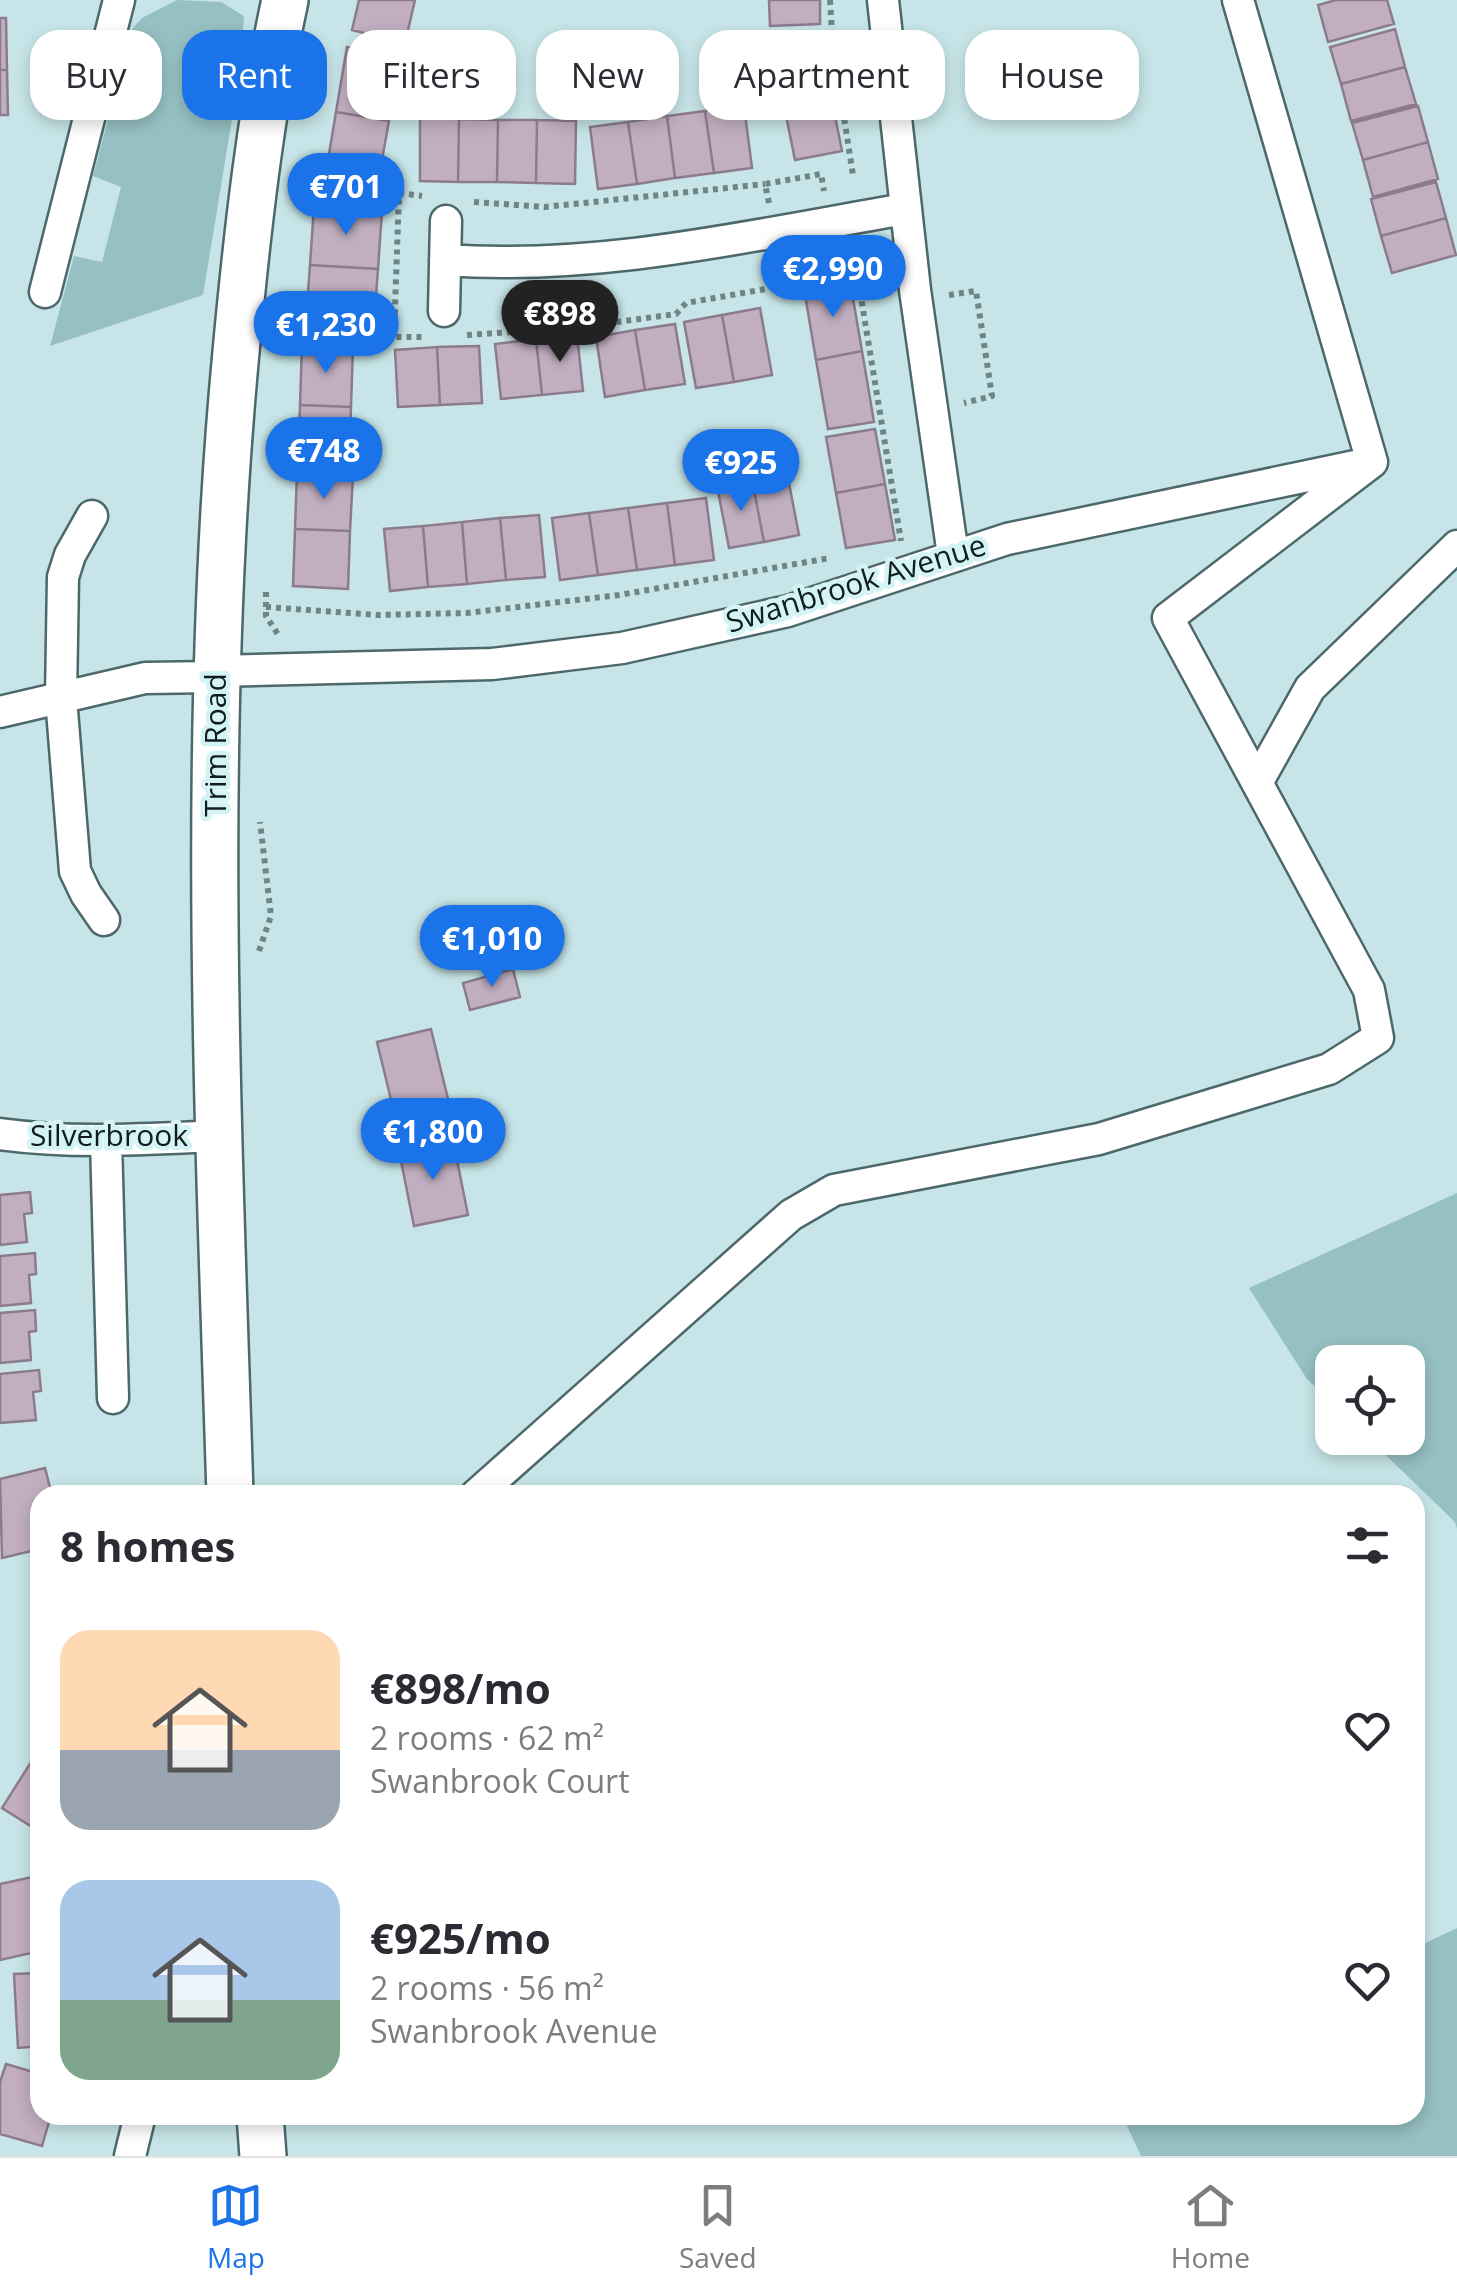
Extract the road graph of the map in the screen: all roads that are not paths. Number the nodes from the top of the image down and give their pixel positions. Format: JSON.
{"nodes":[{"id":1,"x":120,"y":0,"type":"edge"},
{"id":2,"x":883,"y":0,"type":"edge"},
{"id":3,"x":1238,"y":0,"type":"edge"},
{"id":4,"x":276,"y":2,"type":"edge"},
{"id":5,"x":446,"y":206,"type":"road end"},
{"id":6,"x":906,"y":209,"type":"junction"},
{"id":7,"x":445,"y":260,"type":"junction"},
{"id":8,"x":46,"y":292,"type":"dead end"},
{"id":9,"x":444,"y":311,"type":"dead end"},
{"id":10,"x":1372,"y":462,"type":"junction"},
{"id":11,"x":92,"y":516,"type":"dead end"},
{"id":12,"x":1457,"y":546,"type":"edge"},
{"id":13,"x":952,"y":554,"type":"junction"},
{"id":14,"x":215,"y":674,"type":"junction"},
{"id":15,"x":61,"y":698,"type":"junction"},
{"id":16,"x":0,"y":712,"type":"edge"},
{"id":17,"x":1257,"y":783,"type":"junction"},
{"id":18,"x":104,"y":920,"type":"dead end"},
{"id":19,"x":0,"y":1134,"type":"edge"},
{"id":20,"x":219,"y":1136,"type":"junction"},
{"id":21,"x":106,"y":1140,"type":"junction"},
{"id":22,"x":113,"y":1398,"type":"dead end"},
{"id":23,"x":230,"y":1485,"type":"edge"},
{"id":24,"x":487,"y":1485,"type":"edge"},
{"id":25,"x":138,"y":2125,"type":"edge"},
{"id":26,"x":261,"y":2125,"type":"edge"},
{"id":27,"x":130,"y":2156,"type":"edge"},
{"id":28,"x":263,"y":2156,"type":"edge"}],
"edges":[{"from":1,"to":8,"type":"street"},
{"from":2,"to":6,"type":"street"},
{"from":3,"to":10,"type":"street"},
{"from":4,"to":14,"type":"main road","name":"Trim Road"},
{"from":5,"to":7,"type":"street"},
{"from":6,"to":7,"type":"street"},
{"from":6,"to":13,"type":"street"},
{"from":7,"to":9,"type":"street"},
{"from":10,"to":13,"type":"street","name":"Swanbrook Avenue"},
{"from":10,"to":17,"type":"street"},
{"from":11,"to":15,"type":"street"},
{"from":12,"to":17,"type":"street"},
{"from":13,"to":14,"type":"street","name":"Swanbrook Avenue"},
{"from":14,"to":15,"type":"street","name":"Swanbrook Avenue"},
{"from":14,"to":20,"type":"main road","name":"Trim Road"},
{"from":15,"to":16,"type":"street","name":"Swanbrook Avenue"},
{"from":15,"to":18,"type":"street"},
{"from":17,"to":24,"type":"street"},
{"from":19,"to":21,"type":"street","name":"Silverbrook"},
{"from":20,"to":21,"type":"street","name":"Silverbrook"},
{"from":20,"to":23,"type":"main road","name":"Trim Road"},
{"from":21,"to":22,"type":"street"},
{"from":25,"to":27,"type":"street"},
{"from":26,"to":28,"type":"main road"}]}
